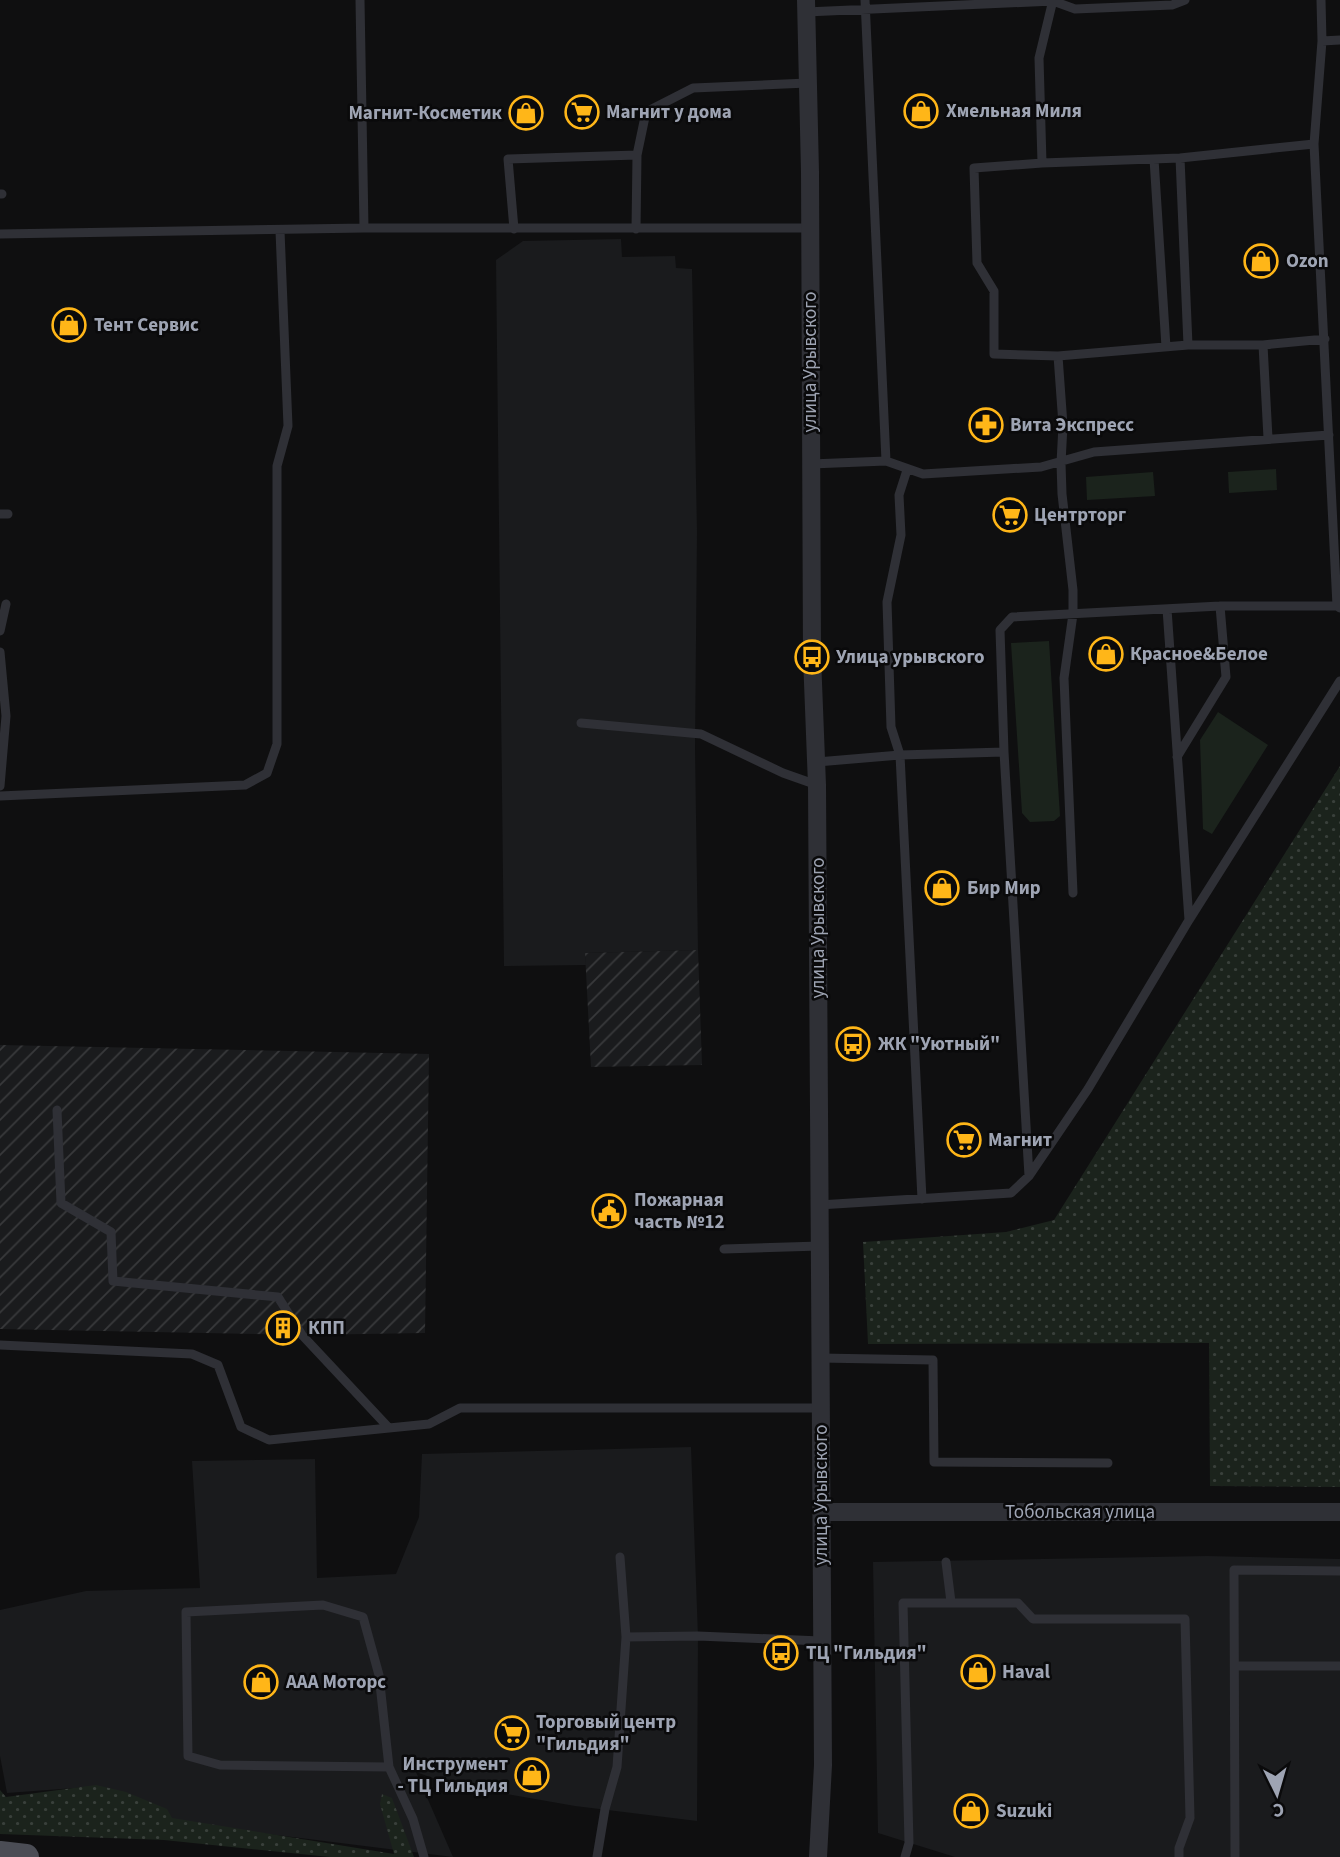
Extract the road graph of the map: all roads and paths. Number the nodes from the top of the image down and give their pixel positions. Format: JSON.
{"nodes":[{"id":1,"x":360,"y":0,"type":"edge"},
{"id":2,"x":1185,"y":0,"type":"edge"},
{"id":3,"x":1321,"y":0,"type":"edge"},
{"id":4,"x":1053,"y":1,"type":"edge"},
{"id":5,"x":865,"y":4,"type":"edge"},
{"id":6,"x":806,"y":6,"type":"edge"},
{"id":7,"x":1340,"y":40,"type":"edge"},
{"id":8,"x":1322,"y":41,"type":"junction"},
{"id":9,"x":807,"y":83,"type":"junction"},
{"id":10,"x":1314,"y":144,"type":"junction"},
{"id":11,"x":637,"y":155,"type":"junction"},
{"id":12,"x":1180,"y":158,"type":"junction"},
{"id":13,"x":1154,"y":159,"type":"junction"},
{"id":14,"x":1042,"y":163,"type":"junction"},
{"id":15,"x":364,"y":228,"type":"junction"},
{"id":16,"x":809,"y":228,"type":"junction"},
{"id":17,"x":514,"y":229,"type":"junction"},
{"id":18,"x":636,"y":229,"type":"junction"},
{"id":19,"x":280,"y":231,"type":"junction"},
{"id":20,"x":0,"y":234,"type":"edge"},
{"id":21,"x":1325,"y":339,"type":"junction"},
{"id":22,"x":1188,"y":345,"type":"junction"},
{"id":23,"x":1263,"y":345,"type":"junction"},
{"id":24,"x":1166,"y":347,"type":"junction"},
{"id":25,"x":1058,"y":356,"type":"junction"},
{"id":26,"x":1329,"y":435,"type":"junction"},
{"id":27,"x":1268,"y":438,"type":"junction"},
{"id":28,"x":886,"y":461,"type":"junction"},
{"id":29,"x":1061,"y":463,"type":"junction"},
{"id":30,"x":811,"y":464,"type":"junction"},
{"id":31,"x":907,"y":470,"type":"junction"},
{"id":32,"x":6,"y":604,"type":"dead end"},
{"id":33,"x":1220,"y":606,"type":"junction"},
{"id":34,"x":1338,"y":607,"type":"edge"},
{"id":35,"x":1167,"y":609,"type":"junction"},
{"id":36,"x":1073,"y":614,"type":"junction"},
{"id":37,"x":0,"y":632,"type":"edge"},
{"id":38,"x":0,"y":652,"type":"edge"},
{"id":39,"x":1340,"y":681,"type":"edge"},
{"id":40,"x":581,"y":723,"type":"dead end"},
{"id":41,"x":1004,"y":752,"type":"junction"},
{"id":42,"x":900,"y":755,"type":"junction"},
{"id":43,"x":1177,"y":757,"type":"junction"},
{"id":44,"x":817,"y":762,"type":"junction"},
{"id":45,"x":817,"y":785,"type":"junction"},
{"id":46,"x":0,"y":786,"type":"edge"},
{"id":47,"x":0,"y":796,"type":"edge"},
{"id":48,"x":1073,"y":893,"type":"dead end"},
{"id":49,"x":1189,"y":920,"type":"junction"},
{"id":50,"x":57,"y":1110,"type":"dead end"},
{"id":51,"x":1029,"y":1176,"type":"junction"},
{"id":52,"x":922,"y":1199,"type":"junction"},
{"id":53,"x":819,"y":1205,"type":"junction"},
{"id":54,"x":820,"y":1245,"type":"junction"},
{"id":55,"x":724,"y":1249,"type":"dead end"},
{"id":56,"x":0,"y":1345,"type":"edge"},
{"id":57,"x":821,"y":1358,"type":"junction"},
{"id":58,"x":821,"y":1408,"type":"junction"},
{"id":59,"x":388,"y":1428,"type":"junction"},
{"id":60,"x":1108,"y":1463,"type":"dead end"},
{"id":61,"x":821,"y":1512,"type":"junction"},
{"id":62,"x":1340,"y":1512,"type":"edge"},
{"id":63,"x":620,"y":1557,"type":"dead end"},
{"id":64,"x":946,"y":1562,"type":"dead end"},
{"id":65,"x":1340,"y":1571,"type":"edge"},
{"id":66,"x":951,"y":1602,"type":"junction"},
{"id":67,"x":625,"y":1637,"type":"junction"},
{"id":68,"x":821,"y":1641,"type":"junction"},
{"id":69,"x":1235,"y":1666,"type":"junction"},
{"id":70,"x":1340,"y":1666,"type":"edge"},
{"id":71,"x":388,"y":1767,"type":"junction"},
{"id":72,"x":0,"y":1854,"type":"edge"},
{"id":73,"x":26,"y":1857,"type":"edge"},
{"id":74,"x":424,"y":1857,"type":"edge"},
{"id":75,"x":597,"y":1857,"type":"edge"},
{"id":76,"x":818,"y":1857,"type":"edge"},
{"id":77,"x":905,"y":1857,"type":"edge"},
{"id":78,"x":1179,"y":1857,"type":"edge"},
{"id":79,"x":1235,"y":1857,"type":"edge"}],
"edges":[{"from":1,"to":15,"type":"lane"},
{"from":2,"to":4,"type":"lane"},
{"from":3,"to":8,"type":"lane"},
{"from":4,"to":5,"type":"lane"},
{"from":4,"to":14,"type":"lane"},
{"from":5,"to":6,"type":"lane"},
{"from":5,"to":28,"type":"lane"},
{"from":6,"to":9,"type":"street","name":"улица Урывского"},
{"from":7,"to":8,"type":"lane"},
{"from":8,"to":10,"type":"lane"},
{"from":9,"to":11,"type":"lane"},
{"from":9,"to":16,"type":"street","name":"улица Урывского"},
{"from":10,"to":12,"type":"lane"},
{"from":10,"to":21,"type":"lane"},
{"from":11,"to":17,"type":"lane"},
{"from":11,"to":18,"type":"lane"},
{"from":12,"to":13,"type":"lane"},
{"from":12,"to":22,"type":"lane"},
{"from":13,"to":14,"type":"lane"},
{"from":13,"to":24,"type":"lane"},
{"from":14,"to":25,"type":"lane"},
{"from":15,"to":17,"type":"lane"},
{"from":15,"to":19,"type":"lane"},
{"from":16,"to":18,"type":"lane"},
{"from":16,"to":30,"type":"street","name":"улица Урывского"},
{"from":17,"to":18,"type":"lane"},
{"from":19,"to":20,"type":"lane"},
{"from":19,"to":47,"type":"lane"},
{"from":21,"to":23,"type":"lane"},
{"from":21,"to":26,"type":"lane"},
{"from":22,"to":23,"type":"lane"},
{"from":22,"to":24,"type":"lane"},
{"from":23,"to":27,"type":"lane"},
{"from":24,"to":25,"type":"lane"},
{"from":25,"to":29,"type":"lane"},
{"from":26,"to":27,"type":"lane"},
{"from":26,"to":34,"type":"lane"},
{"from":27,"to":29,"type":"lane"},
{"from":28,"to":30,"type":"lane"},
{"from":28,"to":31,"type":"lane"},
{"from":29,"to":31,"type":"lane"},
{"from":29,"to":36,"type":"lane"},
{"from":30,"to":44,"type":"street","name":"улица Урывского"},
{"from":31,"to":42,"type":"lane"},
{"from":32,"to":37,"type":"lane"},
{"from":33,"to":34,"type":"lane"},
{"from":33,"to":35,"type":"lane"},
{"from":33,"to":43,"type":"lane"},
{"from":35,"to":36,"type":"lane"},
{"from":35,"to":43,"type":"lane"},
{"from":36,"to":41,"type":"lane"},
{"from":36,"to":48,"type":"lane"},
{"from":38,"to":46,"type":"lane"},
{"from":39,"to":49,"type":"lane"},
{"from":40,"to":45,"type":"lane"},
{"from":41,"to":42,"type":"lane"},
{"from":41,"to":51,"type":"lane"},
{"from":42,"to":44,"type":"lane"},
{"from":42,"to":52,"type":"lane"},
{"from":43,"to":49,"type":"lane"},
{"from":44,"to":45,"type":"street","name":"улица Урывского"},
{"from":45,"to":53,"type":"street","name":"улица Урывского"},
{"from":49,"to":51,"type":"lane"},
{"from":50,"to":59,"type":"lane"},
{"from":51,"to":52,"type":"lane"},
{"from":52,"to":53,"type":"lane"},
{"from":53,"to":54,"type":"street","name":"улица Урывского"},
{"from":54,"to":55,"type":"lane"},
{"from":54,"to":57,"type":"street","name":"улица Урывского"},
{"from":56,"to":59,"type":"lane"},
{"from":57,"to":58,"type":"street","name":"улица Урывского"},
{"from":57,"to":60,"type":"lane"},
{"from":58,"to":59,"type":"lane"},
{"from":58,"to":61,"type":"street","name":"улица Урывского"},
{"from":61,"to":62,"type":"street","name":"Тобольская улица"},
{"from":61,"to":68,"type":"street","name":"улица Урывского"},
{"from":63,"to":67,"type":"lane"},
{"from":64,"to":66,"type":"lane"},
{"from":65,"to":69,"type":"lane"},
{"from":66,"to":77,"type":"lane"},
{"from":66,"to":78,"type":"lane"},
{"from":67,"to":68,"type":"lane"},
{"from":67,"to":75,"type":"lane"},
{"from":68,"to":76,"type":"street","name":"улица Урывского"},
{"from":69,"to":70,"type":"lane"},
{"from":69,"to":79,"type":"lane"},
{"from":71,"to":71,"type":"lane"},
{"from":71,"to":74,"type":"lane"},
{"from":72,"to":73,"type":"main road"}]}
